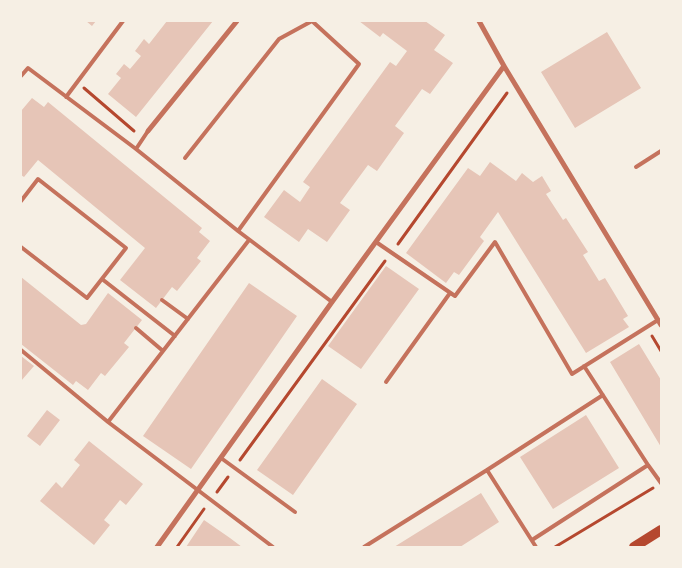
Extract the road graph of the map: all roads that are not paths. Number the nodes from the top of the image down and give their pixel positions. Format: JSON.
{"nodes":[{"id":1,"x":122,"y":21,"type":"edge"},
{"id":2,"x":237,"y":21,"type":"edge"},
{"id":3,"x":312,"y":21,"type":"edge"},
{"id":4,"x":479,"y":21,"type":"edge"},
{"id":5,"x":504,"y":66,"type":"junction"},
{"id":6,"x":21,"y":76,"type":"edge"},
{"id":7,"x":66,"y":97,"type":"junction"},
{"id":8,"x":148,"y":131,"type":"joint"},
{"id":9,"x":136,"y":149,"type":"junction"},
{"id":10,"x":661,"y":151,"type":"edge"},
{"id":11,"x":185,"y":158,"type":"dead end"},
{"id":12,"x":636,"y":167,"type":"dead end"},
{"id":13,"x":21,"y":201,"type":"edge"},
{"id":14,"x":238,"y":231,"type":"junction"},
{"id":15,"x":249,"y":240,"type":"junction"},
{"id":16,"x":376,"y":242,"type":"junction"},
{"id":17,"x":21,"y":247,"type":"edge"},
{"id":18,"x":102,"y":279,"type":"junction"},
{"id":19,"x":450,"y":293,"type":"junction"},
{"id":20,"x":162,"y":300,"type":"dead end"},
{"id":21,"x":332,"y":302,"type":"junction"},
{"id":22,"x":188,"y":319,"type":"junction"},
{"id":23,"x":659,"y":322,"type":"edge"},
{"id":24,"x":136,"y":328,"type":"dead end"},
{"id":25,"x":175,"y":336,"type":"junction"},
{"id":26,"x":21,"y":350,"type":"edge"},
{"id":27,"x":163,"y":351,"type":"junction"},
{"id":28,"x":584,"y":366,"type":"junction"},
{"id":29,"x":386,"y":382,"type":"dead end"},
{"id":30,"x":603,"y":395,"type":"junction"},
{"id":31,"x":108,"y":422,"type":"junction"},
{"id":32,"x":221,"y":458,"type":"junction"},
{"id":33,"x":648,"y":465,"type":"junction"},
{"id":34,"x":487,"y":470,"type":"junction"},
{"id":35,"x":661,"y":483,"type":"edge"},
{"id":36,"x":198,"y":490,"type":"junction"},
{"id":37,"x":295,"y":512,"type":"dead end"},
{"id":38,"x":661,"y":530,"type":"edge"},
{"id":39,"x":532,"y":540,"type":"junction"},
{"id":40,"x":157,"y":547,"type":"edge"},
{"id":41,"x":273,"y":547,"type":"edge"},
{"id":42,"x":364,"y":547,"type":"edge"},
{"id":43,"x":536,"y":547,"type":"edge"},
{"id":44,"x":634,"y":547,"type":"edge"}],
"edges":[{"from":1,"to":7,"type":"lane"},
{"from":2,"to":8,"type":"street"},
{"from":3,"to":11,"type":"lane"},
{"from":3,"to":14,"type":"lane"},
{"from":4,"to":5,"type":"street"},
{"from":5,"to":16,"type":"street"},
{"from":5,"to":23,"type":"street"},
{"from":6,"to":7,"type":"lane"},
{"from":7,"to":9,"type":"lane"},
{"from":8,"to":9,"type":"lane"},
{"from":9,"to":14,"type":"lane"},
{"from":10,"to":12,"type":"lane"},
{"from":13,"to":18,"type":"lane"},
{"from":14,"to":15,"type":"lane"},
{"from":15,"to":21,"type":"lane"},
{"from":15,"to":22,"type":"lane"},
{"from":16,"to":19,"type":"lane"},
{"from":16,"to":21,"type":"street"},
{"from":17,"to":18,"type":"lane"},
{"from":18,"to":25,"type":"lane"},
{"from":19,"to":28,"type":"lane"},
{"from":19,"to":29,"type":"lane"},
{"from":20,"to":22,"type":"lane"},
{"from":21,"to":32,"type":"street"},
{"from":22,"to":25,"type":"lane"},
{"from":23,"to":28,"type":"lane"},
{"from":24,"to":27,"type":"lane"},
{"from":25,"to":27,"type":"lane"},
{"from":26,"to":31,"type":"lane"},
{"from":27,"to":31,"type":"lane"},
{"from":28,"to":30,"type":"lane"},
{"from":30,"to":33,"type":"lane"},
{"from":30,"to":34,"type":"lane"},
{"from":31,"to":36,"type":"lane"},
{"from":32,"to":36,"type":"street"},
{"from":32,"to":37,"type":"lane"},
{"from":33,"to":35,"type":"lane"},
{"from":33,"to":39,"type":"lane"},
{"from":34,"to":39,"type":"lane"},
{"from":34,"to":42,"type":"lane"},
{"from":36,"to":40,"type":"street"},
{"from":36,"to":41,"type":"lane"},
{"from":38,"to":44,"type":"main road"},
{"from":39,"to":43,"type":"lane"}]}
